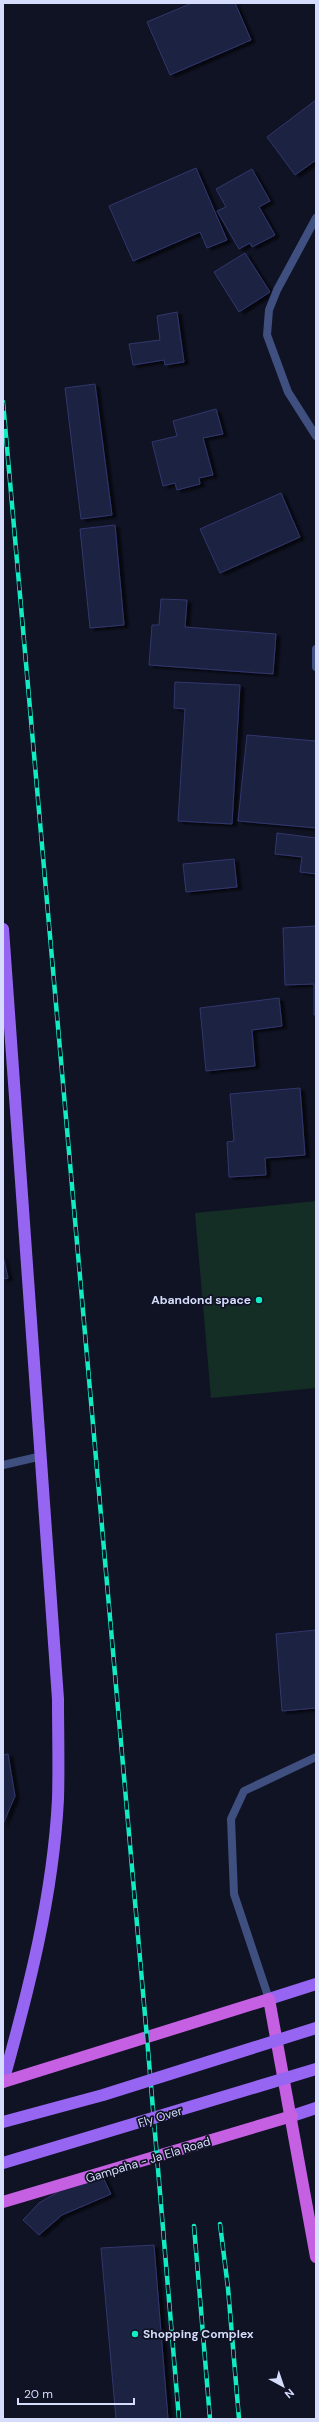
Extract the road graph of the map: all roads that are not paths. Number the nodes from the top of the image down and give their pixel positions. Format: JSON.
{"nodes":[{"id":1,"x":316,"y":218,"type":"edge"},
{"id":2,"x":316,"y":436,"type":"edge"},
{"id":3,"x":316,"y":648,"type":"edge"},
{"id":4,"x":316,"y":667,"type":"edge"},
{"id":5,"x":3,"y":929,"type":"edge"},
{"id":6,"x":5,"y":986,"type":"edge"},
{"id":7,"x":42,"y":1456,"type":"junction"},
{"id":8,"x":3,"y":1465,"type":"edge"},
{"id":9,"x":316,"y":1757,"type":"edge"},
{"id":10,"x":316,"y":1984,"type":"edge"},
{"id":11,"x":269,"y":1999,"type":"junction"},
{"id":12,"x":316,"y":2028,"type":"edge"},
{"id":13,"x":316,"y":2069,"type":"edge"},
{"id":14,"x":3,"y":2082,"type":"edge"},
{"id":15,"x":316,"y":2108,"type":"edge"},
{"id":16,"x":292,"y":2116,"type":"junction"},
{"id":17,"x":3,"y":2122,"type":"edge"},
{"id":18,"x":3,"y":2163,"type":"edge"},
{"id":19,"x":3,"y":2202,"type":"edge"},
{"id":20,"x":316,"y":2257,"type":"edge"}],
"edges":[{"from":1,"to":2,"type":"street"},
{"from":3,"to":4,"type":"street"},
{"from":5,"to":6,"type":"main road"},
{"from":6,"to":7,"type":"main road"},
{"from":7,"to":8,"type":"street"},
{"from":7,"to":14,"type":"main road"},
{"from":9,"to":11,"type":"street"},
{"from":10,"to":11,"type":"main road"},
{"from":11,"to":14,"type":"highway"},
{"from":11,"to":16,"type":"highway"},
{"from":12,"to":17,"type":"main road","bridge":true},
{"from":13,"to":18,"type":"main road","name":"Fly Over","bridge":true},
{"from":15,"to":16,"type":"main road"},
{"from":16,"to":19,"type":"highway","name":"Gampaha - Ja Ela Road"},
{"from":16,"to":20,"type":"highway"}]}
